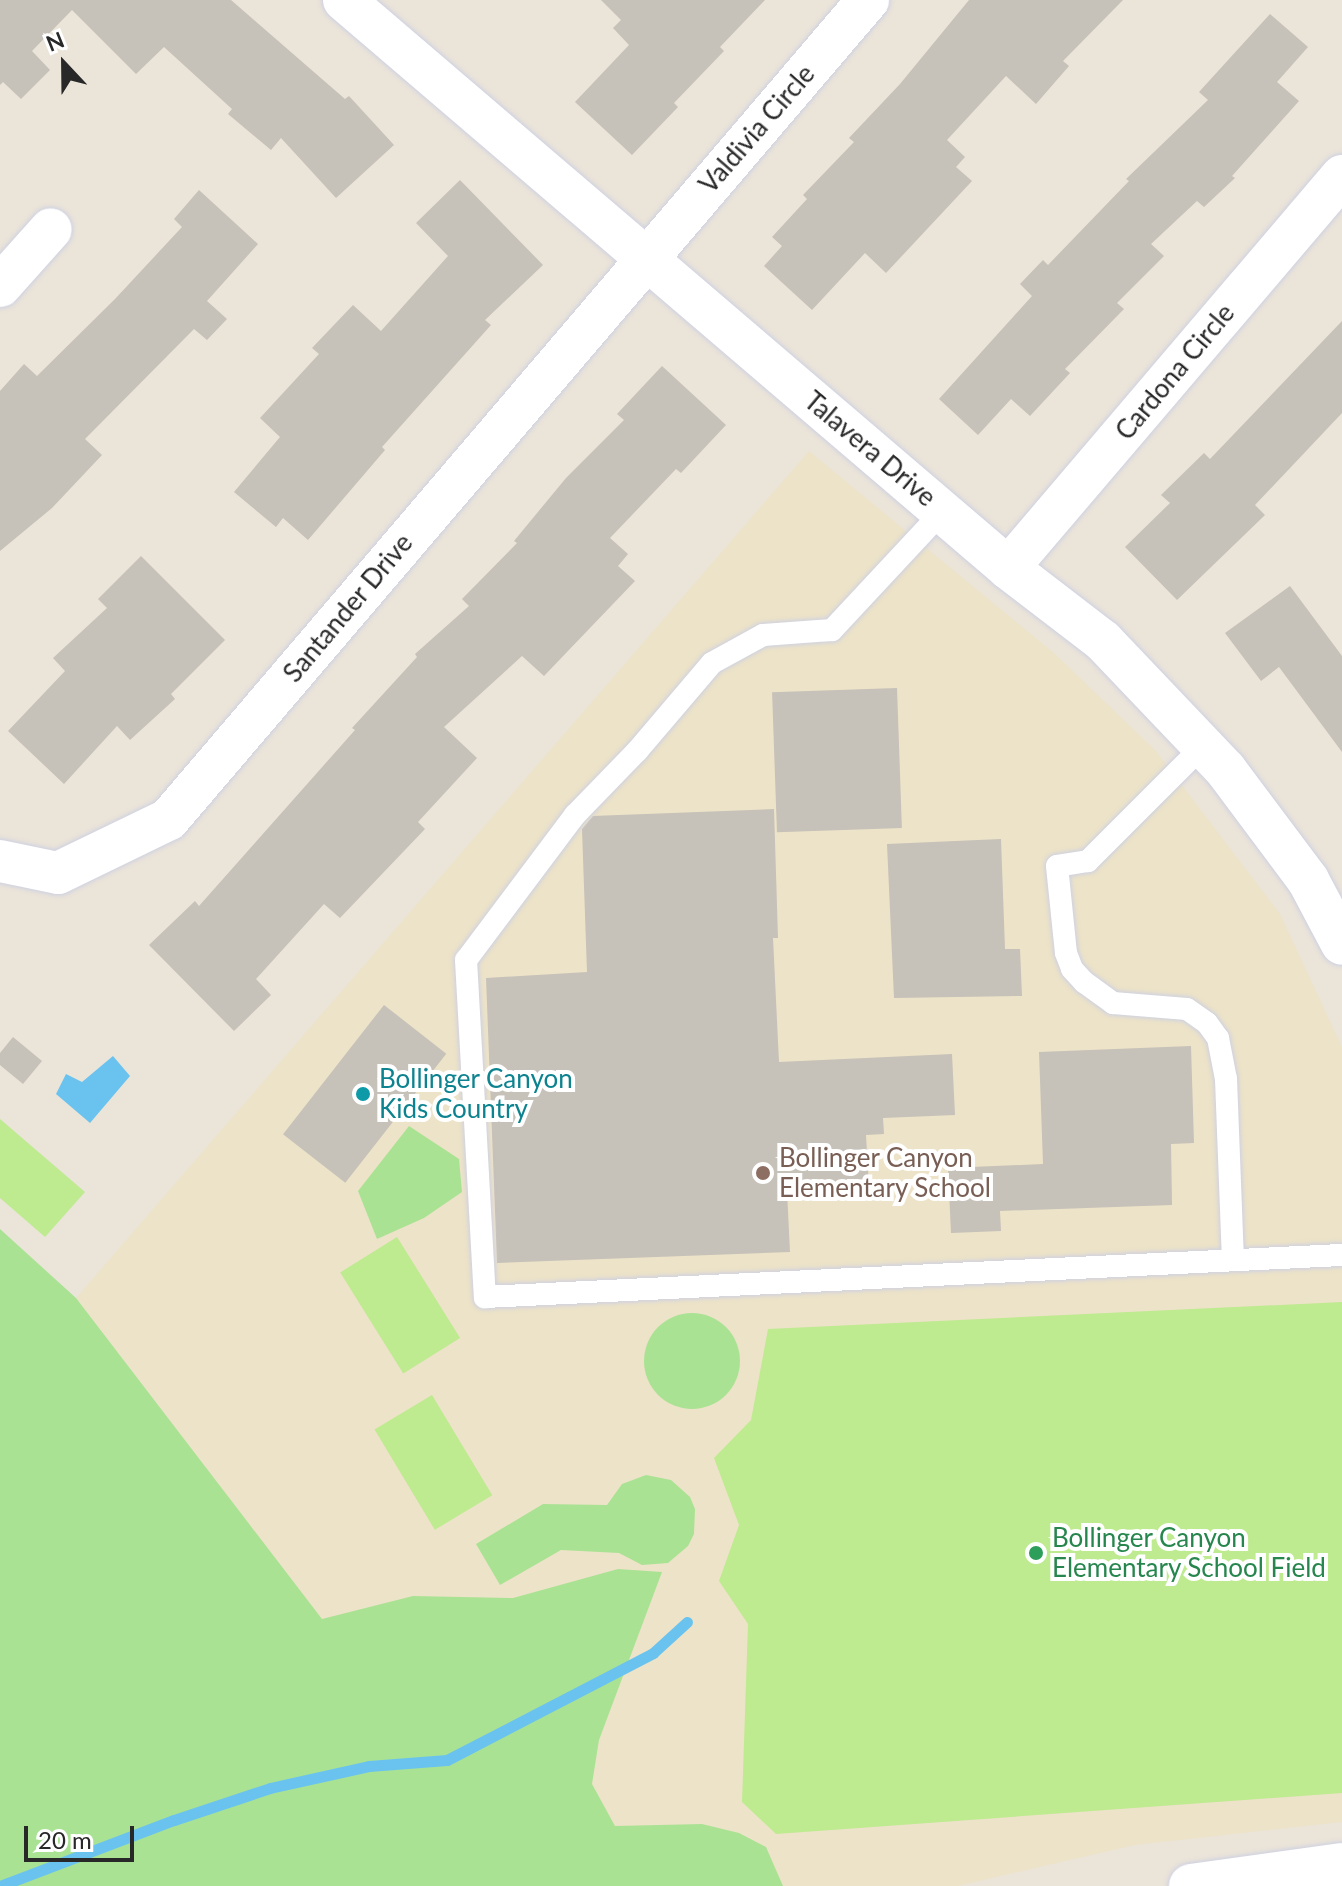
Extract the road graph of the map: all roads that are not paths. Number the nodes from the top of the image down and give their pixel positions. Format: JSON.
{"nodes":[{"id":1,"x":344,"y":0,"type":"edge"},
{"id":2,"x":868,"y":0,"type":"edge"},
{"id":3,"x":1342,"y":176,"type":"edge"},
{"id":4,"x":51,"y":229,"type":"dead end"},
{"id":5,"x":645,"y":257,"type":"junction"},
{"id":6,"x":0,"y":286,"type":"edge"},
{"id":7,"x":943,"y":511,"type":"junction"},
{"id":8,"x":1008,"y":568,"type":"junction"},
{"id":9,"x":1203,"y":746,"type":"junction"},
{"id":10,"x":0,"y":861,"type":"edge"},
{"id":11,"x":1342,"y":944,"type":"edge"},
{"id":12,"x":1342,"y":1255,"type":"edge"},
{"id":13,"x":1233,"y":1258,"type":"junction"},
{"id":14,"x":1342,"y":1865,"type":"edge"},
{"id":15,"x":1191,"y":1886,"type":"edge"}],
"edges":[{"from":1,"to":5,"type":"street","name":"Talavera Drive"},
{"from":2,"to":5,"type":"street","name":"Valdivia Circle"},
{"from":3,"to":8,"type":"street","name":"Cardona Circle"},
{"from":4,"to":6,"type":"street"},
{"from":5,"to":7,"type":"street","name":"Talavera Drive"},
{"from":5,"to":10,"type":"street","name":"Santander Drive"},
{"from":7,"to":8,"type":"street","name":"Talavera Drive"},
{"from":7,"to":13,"type":"lane"},
{"from":8,"to":9,"type":"street","name":"Talavera Drive"},
{"from":9,"to":11,"type":"street","name":"Talavera Drive"},
{"from":9,"to":13,"type":"lane"},
{"from":12,"to":13,"type":"lane"},
{"from":14,"to":15,"type":"main road"}]}
